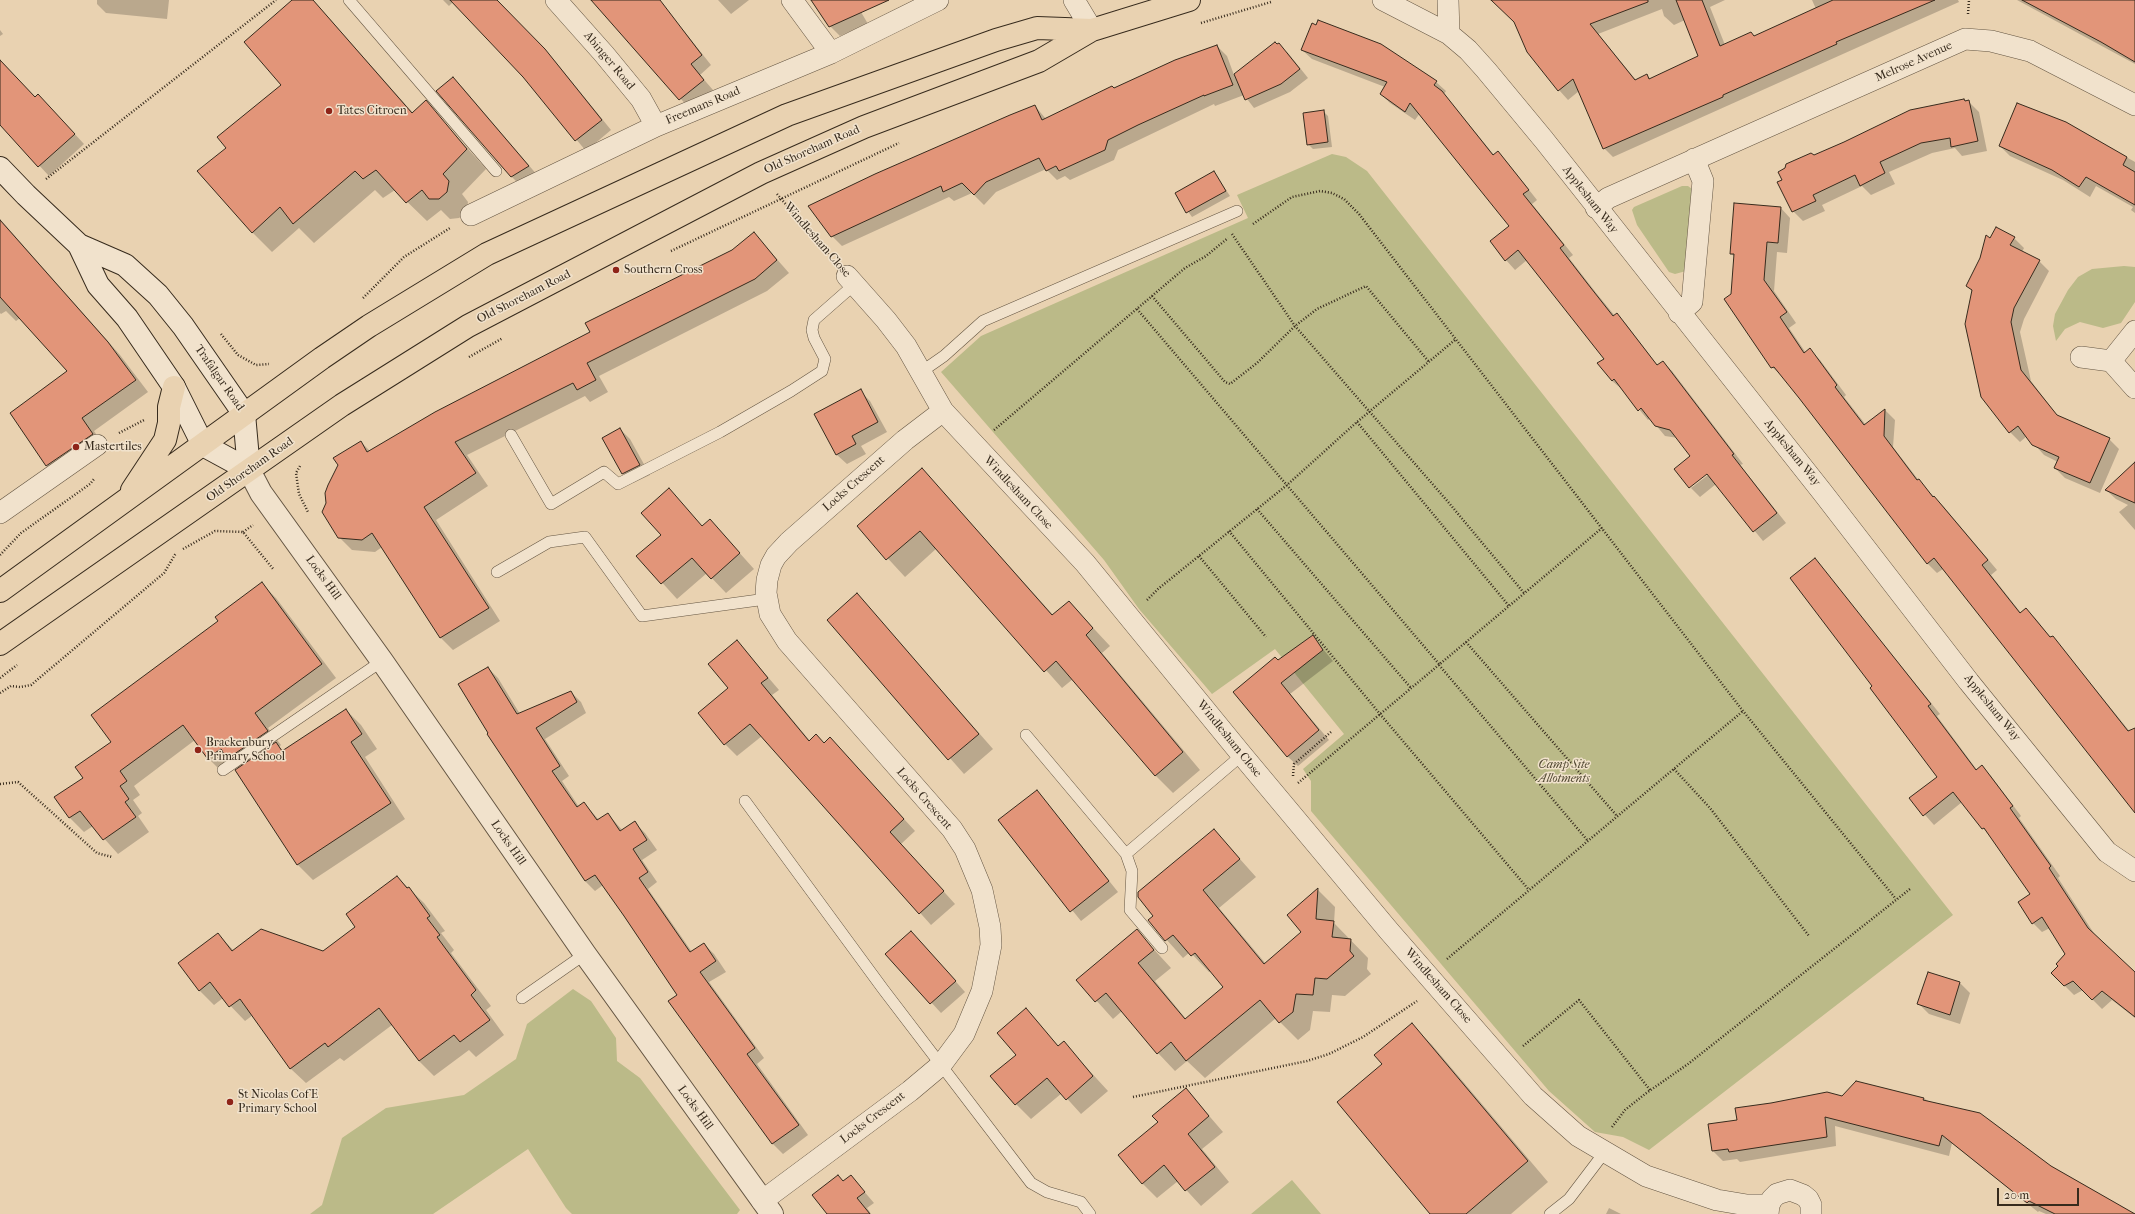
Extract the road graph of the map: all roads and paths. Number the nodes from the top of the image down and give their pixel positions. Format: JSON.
{"nodes":[{"id":1,"x":276,"y":0,"type":"edge"},
{"id":2,"x":349,"y":0,"type":"edge"},
{"id":3,"x":556,"y":0,"type":"edge"},
{"id":4,"x":792,"y":0,"type":"edge"},
{"id":5,"x":938,"y":0,"type":"edge"},
{"id":6,"x":1074,"y":0,"type":"edge"},
{"id":7,"x":1189,"y":0,"type":"edge"},
{"id":8,"x":1383,"y":0,"type":"edge"},
{"id":9,"x":1448,"y":0,"type":"edge"},
{"id":10,"x":1271,"y":2,"type":"dead end"},
{"id":11,"x":1197,"y":25,"type":"dead end"},
{"id":12,"x":1092,"y":30,"type":"junction"},
{"id":13,"x":1449,"y":34,"type":"junction"},
{"id":14,"x":831,"y":53,"type":"junction"},
{"id":15,"x":2135,"y":105,"type":"edge"},
{"id":16,"x":656,"y":126,"type":"junction"},
{"id":17,"x":905,"y":140,"type":"dead end"},
{"id":18,"x":1694,"y":159,"type":"junction"},
{"id":19,"x":0,"y":168,"type":"edge"},
{"id":20,"x":496,"y":171,"type":"dead end"},
{"id":21,"x":761,"y":173,"type":"junction"},
{"id":22,"x":26,"y":195,"type":"junction"},
{"id":23,"x":781,"y":198,"type":"junction"},
{"id":24,"x":1596,"y":208,"type":"junction"},
{"id":25,"x":1237,"y":211,"type":"dead end"},
{"id":26,"x":471,"y":215,"type":"joint"},
{"id":27,"x":1250,"y":226,"type":"dead end"},
{"id":28,"x":1238,"y":232,"type":"dead end"},
{"id":29,"x":1232,"y":234,"type":"junction"},
{"id":30,"x":79,"y":245,"type":"junction"},
{"id":31,"x":666,"y":253,"type":"dead end"},
{"id":32,"x":851,"y":280,"type":"junction"},
{"id":33,"x":1152,"y":296,"type":"junction"},
{"id":34,"x":359,"y":301,"type":"dead end"},
{"id":35,"x":1137,"y":308,"type":"junction"},
{"id":36,"x":1679,"y":313,"type":"junction"},
{"id":37,"x":1295,"y":326,"type":"junction"},
{"id":38,"x":217,"y":327,"type":"dead end"},
{"id":39,"x":2135,"y":331,"type":"edge"},
{"id":40,"x":510,"y":335,"type":"dead end"},
{"id":41,"x":1456,"y":339,"type":"junction"},
{"id":42,"x":2081,"y":357,"type":"dead end"},
{"id":43,"x":468,"y":358,"type":"dead end"},
{"id":44,"x":2111,"y":361,"type":"junction"},
{"id":45,"x":1429,"y":362,"type":"junction"},
{"id":46,"x":271,"y":364,"type":"dead end"},
{"id":47,"x":921,"y":372,"type":"junction"},
{"id":48,"x":174,"y":387,"type":"junction"},
{"id":49,"x":2135,"y":388,"type":"edge"},
{"id":50,"x":943,"y":411,"type":"junction"},
{"id":51,"x":1369,"y":412,"type":"junction"},
{"id":52,"x":244,"y":414,"type":"junction"},
{"id":53,"x":147,"y":418,"type":"dead end"},
{"id":54,"x":1357,"y":422,"type":"junction"},
{"id":55,"x":512,"y":435,"type":"dead end"},
{"id":56,"x":97,"y":445,"type":"joint"},
{"id":57,"x":202,"y":445,"type":"junction"},
{"id":58,"x":976,"y":448,"type":"junction"},
{"id":59,"x":302,"y":462,"type":"dead end"},
{"id":60,"x":249,"y":470,"type":"junction"},
{"id":61,"x":1287,"y":485,"type":"junction"},
{"id":62,"x":125,"y":501,"type":"junction"},
{"id":63,"x":1257,"y":509,"type":"junction"},
{"id":64,"x":0,"y":513,"type":"edge"},
{"id":65,"x":308,"y":513,"type":"dead end"},
{"id":66,"x":1602,"y":528,"type":"junction"},
{"id":67,"x":1229,"y":531,"type":"junction"},
{"id":68,"x":176,"y":553,"type":"junction"},
{"id":69,"x":1199,"y":556,"type":"junction"},
{"id":70,"x":170,"y":558,"type":"dead end"},
{"id":71,"x":274,"y":570,"type":"dead end"},
{"id":72,"x":497,"y":572,"type":"dead end"},
{"id":73,"x":0,"y":591,"type":"edge"},
{"id":74,"x":1524,"y":593,"type":"junction"},
{"id":75,"x":766,"y":599,"type":"junction"},
{"id":76,"x":1509,"y":606,"type":"junction"},
{"id":77,"x":1129,"y":617,"type":"junction"},
{"id":78,"x":1266,"y":637,"type":"dead end"},
{"id":79,"x":1466,"y":642,"type":"junction"},
{"id":80,"x":0,"y":644,"type":"edge"},
{"id":81,"x":382,"y":661,"type":"junction"},
{"id":82,"x":20,"y":664,"type":"dead end"},
{"id":83,"x":1439,"y":665,"type":"junction"},
{"id":84,"x":0,"y":678,"type":"edge"},
{"id":85,"x":1411,"y":688,"type":"junction"},
{"id":86,"x":0,"y":693,"type":"edge"},
{"id":87,"x":1743,"y":710,"type":"junction"},
{"id":88,"x":1380,"y":714,"type":"junction"},
{"id":89,"x":1331,"y":732,"type":"dead end"},
{"id":90,"x":1026,"y":735,"type":"dead end"},
{"id":91,"x":1242,"y":755,"type":"junction"},
{"id":92,"x":1674,"y":769,"type":"junction"},
{"id":93,"x":223,"y":770,"type":"dead end"},
{"id":94,"x":1298,"y":783,"type":"junction"},
{"id":95,"x":0,"y":784,"type":"edge"},
{"id":96,"x":1279,"y":799,"type":"junction"},
{"id":97,"x":745,"y":801,"type":"dead end"},
{"id":98,"x":1617,"y":816,"type":"junction"},
{"id":99,"x":1588,"y":841,"type":"junction"},
{"id":100,"x":1126,"y":854,"type":"junction"},
{"id":101,"x":112,"y":857,"type":"dead end"},
{"id":102,"x":2135,"y":871,"type":"edge"},
{"id":103,"x":1910,"y":888,"type":"dead end"},
{"id":104,"x":1528,"y":890,"type":"junction"},
{"id":105,"x":1896,"y":899,"type":"junction"},
{"id":106,"x":1809,"y":936,"type":"dead end"},
{"id":107,"x":1162,"y":948,"type":"dead end"},
{"id":108,"x":585,"y":954,"type":"junction"},
{"id":109,"x":1432,"y":980,"type":"junction"},
{"id":110,"x":522,"y":998,"type":"dead end"},
{"id":111,"x":1521,"y":1048,"type":"dead end"},
{"id":112,"x":941,"y":1065,"type":"junction"},
{"id":113,"x":1650,"y":1090,"type":"junction"},
{"id":114,"x":1133,"y":1097,"type":"dead end"},
{"id":115,"x":1600,"y":1151,"type":"junction"},
{"id":116,"x":767,"y":1208,"type":"edge"},
{"id":117,"x":1769,"y":1209,"type":"edge"},
{"id":118,"x":1815,"y":1213,"type":"edge"},
{"id":119,"x":1090,"y":1214,"type":"edge"},
{"id":120,"x":1550,"y":1214,"type":"edge"}],
"edges":[{"from":1,"to":22,"type":"path"},
{"from":2,"to":20,"type":"lane"},
{"from":3,"to":16,"type":"street","name":"Abinger Road"},
{"from":4,"to":14,"type":"street"},
{"from":5,"to":14,"type":"street","name":"Freemans Road"},
{"from":6,"to":12,"type":"street"},
{"from":7,"to":12,"type":"main road","name":"Old Shoreham Road"},
{"from":8,"to":13,"type":"street","name":"Applesham Way"},
{"from":9,"to":13,"type":"street"},
{"from":10,"to":11,"type":"path"},
{"from":12,"to":21,"type":"main road","name":"Old Shoreham Road"},
{"from":12,"to":52,"type":"main road","name":"Old Shoreham Road"},
{"from":13,"to":24,"type":"street","name":"Applesham Way"},
{"from":14,"to":16,"type":"street","name":"Freemans Road"},
{"from":15,"to":18,"type":"street","name":"Melrose Avenue"},
{"from":16,"to":26,"type":"street","name":"Freemans Road"},
{"from":17,"to":23,"type":"path"},
{"from":18,"to":24,"type":"street","name":"Melrose Avenue"},
{"from":18,"to":36,"type":"street"},
{"from":19,"to":22,"type":"street","name":"Trafalgar Road"},
{"from":21,"to":23,"type":"path","name":"Windlesham Close"},
{"from":21,"to":60,"type":"main road","name":"Old Shoreham Road"},
{"from":22,"to":30,"type":"street","name":"Trafalgar Road"},
{"from":23,"to":31,"type":"path"},
{"from":23,"to":32,"type":"path","name":"Windlesham Close"},
{"from":24,"to":36,"type":"street","name":"Applesham Way"},
{"from":25,"to":47,"type":"lane"},
{"from":26,"to":34,"type":"path"},
{"from":27,"to":41,"type":"path"},
{"from":28,"to":29,"type":"path"},
{"from":29,"to":33,"type":"path"},
{"from":29,"to":37,"type":"path"},
{"from":30,"to":48,"type":"street","name":"Trafalgar Road"},
{"from":30,"to":52,"type":"street","name":"Trafalgar Road"},
{"from":32,"to":47,"type":"street","name":"Windlesham Close"},
{"from":32,"to":55,"type":"lane"},
{"from":33,"to":35,"type":"path"},
{"from":33,"to":37,"type":"path"},
{"from":35,"to":58,"type":"path"},
{"from":35,"to":61,"type":"path"},
{"from":36,"to":102,"type":"street","name":"Applesham Way"},
{"from":37,"to":45,"type":"path"},
{"from":37,"to":51,"type":"path"},
{"from":38,"to":46,"type":"path"},
{"from":39,"to":44,"type":"street"},
{"from":40,"to":43,"type":"path"},
{"from":41,"to":45,"type":"path"},
{"from":41,"to":66,"type":"path"},
{"from":42,"to":44,"type":"street"},
{"from":44,"to":49,"type":"street"},
{"from":45,"to":51,"type":"path"},
{"from":47,"to":50,"type":"street","name":"Windlesham Close"},
{"from":48,"to":57,"type":"street","name":"Trafalgar Road"},
{"from":48,"to":62,"type":"main road"},
{"from":50,"to":58,"type":"street","name":"Windlesham Close"},
{"from":50,"to":75,"type":"street","name":"Locks Crescent"},
{"from":51,"to":54,"type":"path"},
{"from":51,"to":74,"type":"path"},
{"from":52,"to":57,"type":"main road","name":"Old Shoreham Road"},
{"from":52,"to":60,"type":"street","name":"Trafalgar Road"},
{"from":53,"to":56,"type":"path"},
{"from":54,"to":61,"type":"path"},
{"from":54,"to":76,"type":"path"},
{"from":56,"to":64,"type":"street"},
{"from":57,"to":60,"type":"street"},
{"from":57,"to":62,"type":"main road","name":"Old Shoreham Road"},
{"from":58,"to":77,"type":"street","name":"Windlesham Close"},
{"from":59,"to":65,"type":"path"},
{"from":60,"to":80,"type":"main road","name":"Old Shoreham Road"},
{"from":60,"to":81,"type":"street","name":"Locks Hill"},
{"from":61,"to":63,"type":"path"},
{"from":61,"to":83,"type":"path"},
{"from":62,"to":73,"type":"main road","name":"Old Shoreham Road"},
{"from":63,"to":67,"type":"path"},
{"from":63,"to":85,"type":"path"},
{"from":66,"to":74,"type":"path"},
{"from":66,"to":87,"type":"path"},
{"from":67,"to":69,"type":"path"},
{"from":67,"to":88,"type":"path"},
{"from":68,"to":70,"type":"path"},
{"from":68,"to":71,"type":"path"},
{"from":68,"to":86,"type":"path"},
{"from":69,"to":77,"type":"path"},
{"from":69,"to":78,"type":"path"},
{"from":72,"to":75,"type":"lane"},
{"from":74,"to":76,"type":"path"},
{"from":75,"to":112,"type":"street","name":"Locks Crescent"},
{"from":76,"to":79,"type":"path"},
{"from":77,"to":91,"type":"street","name":"Windlesham Close"},
{"from":79,"to":83,"type":"path"},
{"from":79,"to":98,"type":"path"},
{"from":81,"to":93,"type":"lane"},
{"from":81,"to":108,"type":"street","name":"Locks Hill"},
{"from":82,"to":84,"type":"path"},
{"from":83,"to":85,"type":"path"},
{"from":83,"to":99,"type":"path"},
{"from":85,"to":88,"type":"path"},
{"from":87,"to":92,"type":"path"},
{"from":87,"to":105,"type":"path"},
{"from":88,"to":94,"type":"path"},
{"from":88,"to":104,"type":"path"},
{"from":89,"to":94,"type":"path"},
{"from":90,"to":100,"type":"lane"},
{"from":91,"to":96,"type":"street","name":"Windlesham Close"},
{"from":91,"to":100,"type":"lane"},
{"from":92,"to":98,"type":"path"},
{"from":92,"to":106,"type":"path"},
{"from":94,"to":96,"type":"path"},
{"from":95,"to":101,"type":"path"},
{"from":96,"to":109,"type":"street","name":"Windlesham Close"},
{"from":97,"to":112,"type":"lane"},
{"from":98,"to":99,"type":"path"},
{"from":99,"to":104,"type":"path"},
{"from":100,"to":107,"type":"lane"},
{"from":103,"to":105,"type":"path"},
{"from":104,"to":109,"type":"path"},
{"from":105,"to":113,"type":"path"},
{"from":108,"to":110,"type":"lane"},
{"from":108,"to":116,"type":"street","name":"Locks Hill"},
{"from":109,"to":114,"type":"path"},
{"from":109,"to":115,"type":"street","name":"Windlesham Close"},
{"from":111,"to":113,"type":"path"},
{"from":112,"to":116,"type":"street","name":"Locks Crescent"},
{"from":112,"to":119,"type":"lane"},
{"from":113,"to":115,"type":"path"},
{"from":115,"to":117,"type":"street","name":"Windlesham Close"},
{"from":115,"to":120,"type":"lane"},
{"from":117,"to":118,"type":"street","name":"Windlesham Close"}]}
